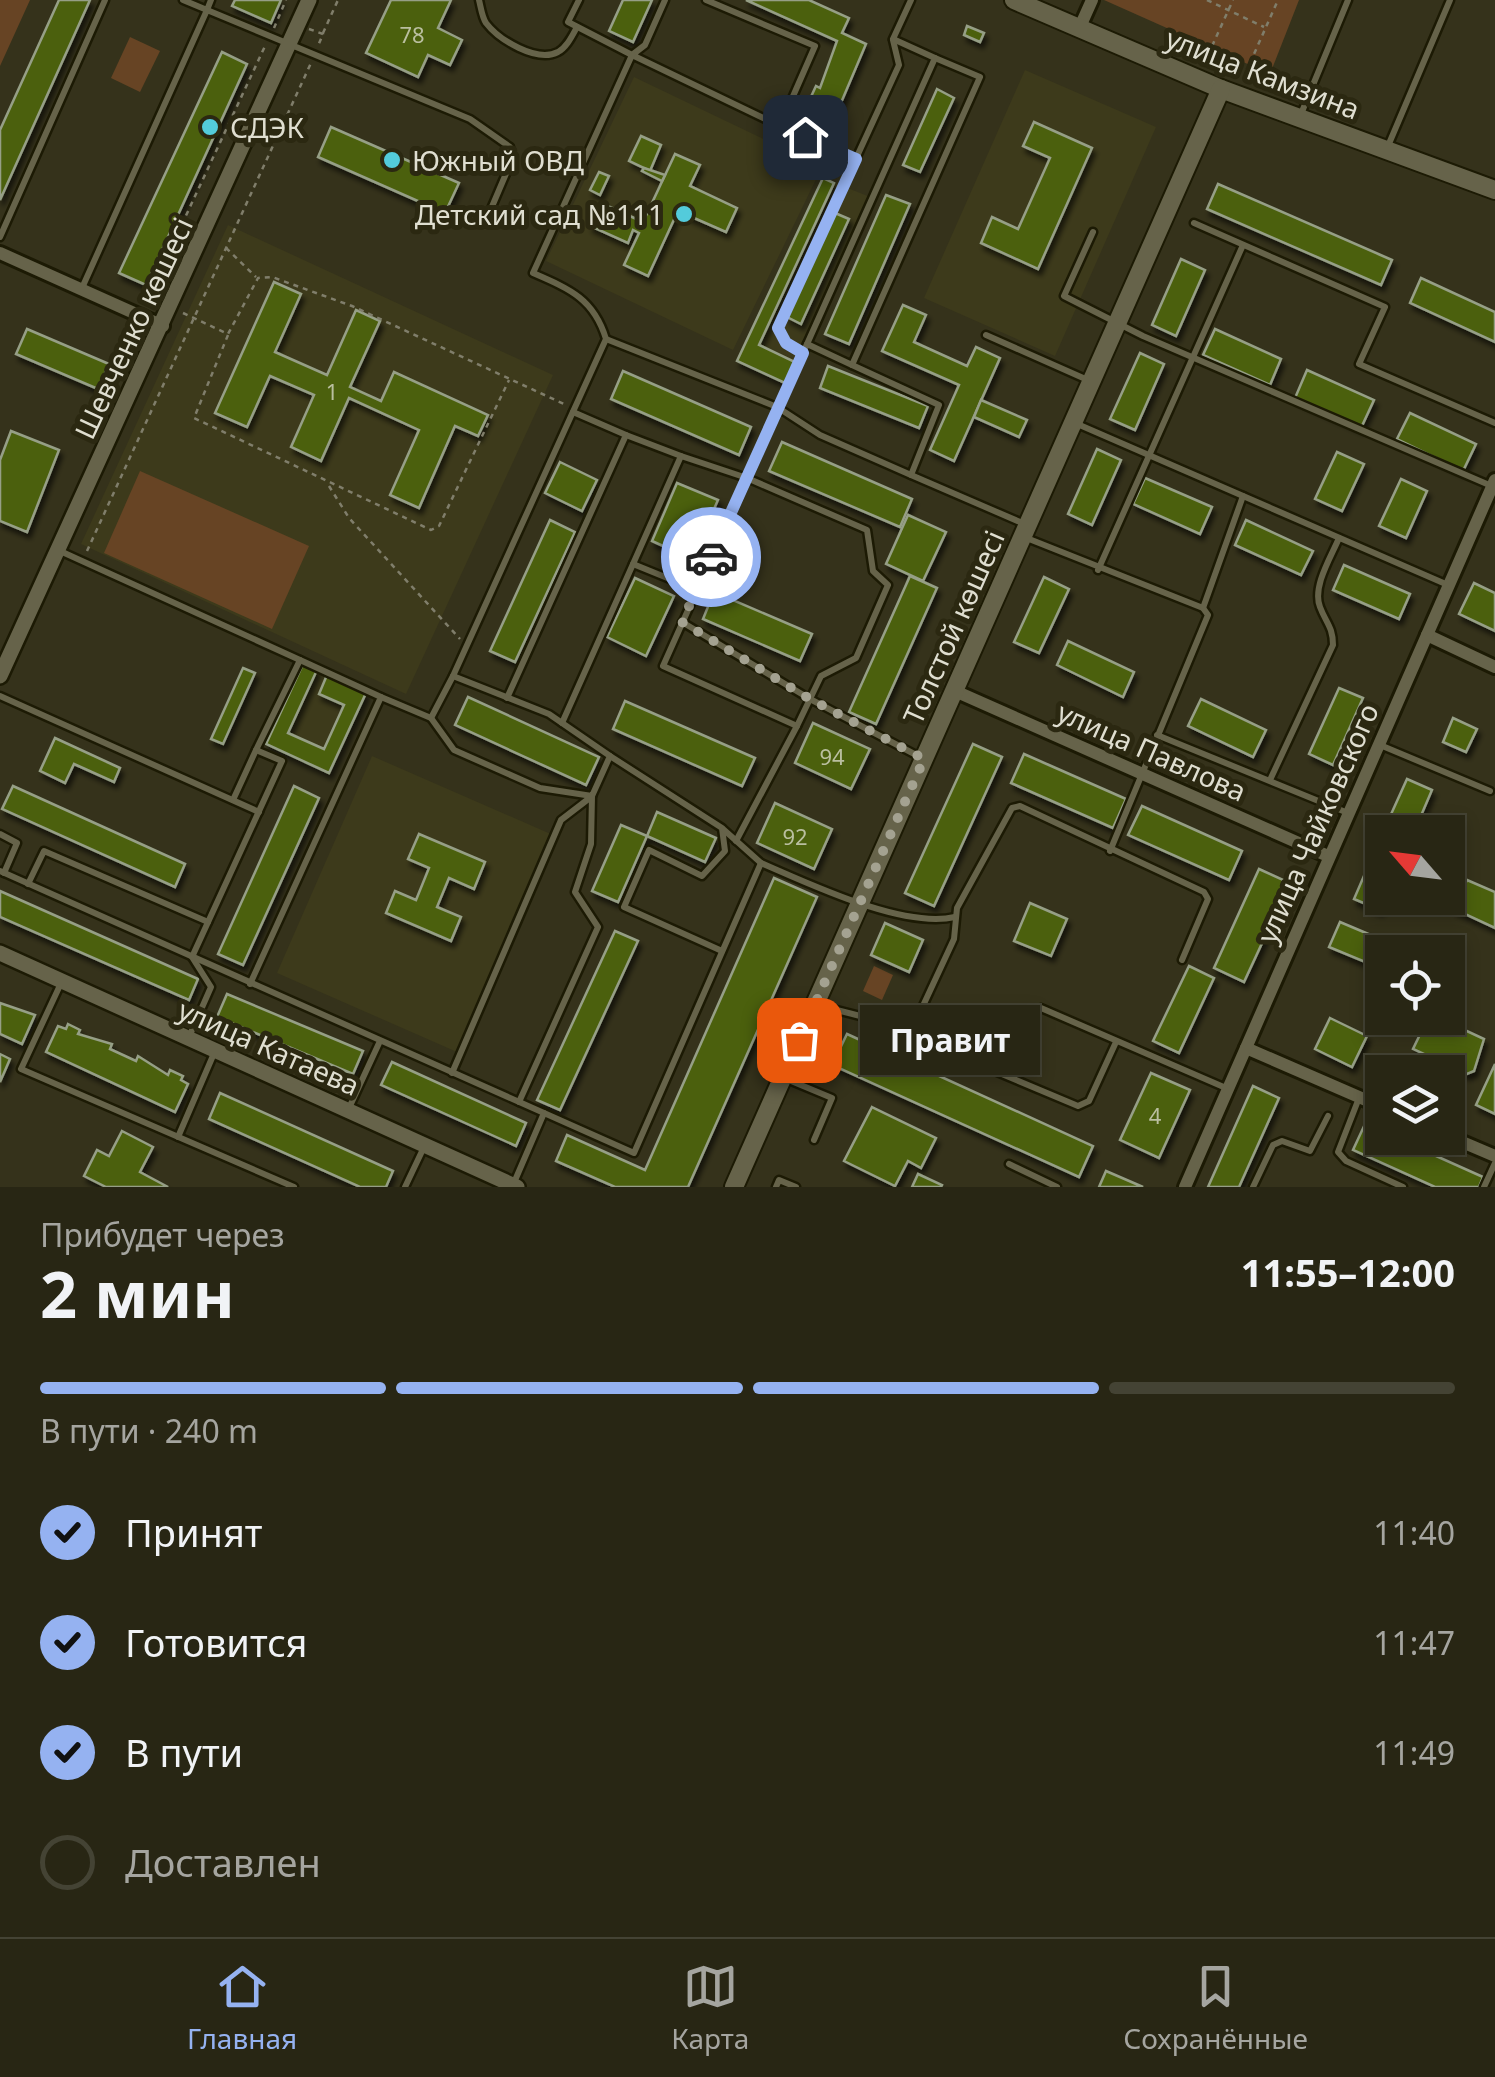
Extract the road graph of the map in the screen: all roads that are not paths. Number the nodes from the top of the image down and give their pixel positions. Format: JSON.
{"nodes":[{"id":1,"x":106,"y":0,"type":"edge"},
{"id":2,"x":183,"y":0,"type":"edge"},
{"id":3,"x":212,"y":0,"type":"edge"},
{"id":4,"x":309,"y":0,"type":"edge"},
{"id":5,"x":479,"y":0,"type":"edge"},
{"id":6,"x":579,"y":0,"type":"edge"},
{"id":7,"x":665,"y":0,"type":"edge"},
{"id":8,"x":706,"y":0,"type":"edge"},
{"id":9,"x":911,"y":0,"type":"edge"},
{"id":10,"x":1014,"y":0,"type":"edge"},
{"id":11,"x":1092,"y":0,"type":"edge"},
{"id":12,"x":1348,"y":0,"type":"edge"},
{"id":13,"x":1450,"y":0,"type":"edge"},
{"id":14,"x":207,"y":10,"type":"junction"},
{"id":15,"x":578,"y":27,"type":"junction"},
{"id":16,"x":1079,"y":30,"type":"junction"},
{"id":17,"x":893,"y":39,"type":"junction"},
{"id":18,"x":288,"y":45,"type":"junction"},
{"id":19,"x":632,"y":54,"type":"junction"},
{"id":20,"x":935,"y":58,"type":"junction"},
{"id":21,"x":1220,"y":89,"type":"junction"},
{"id":22,"x":1299,"y":118,"type":"junction"},
{"id":23,"x":780,"y":126,"type":"junction"},
{"id":24,"x":1386,"y":150,"type":"junction"},
{"id":25,"x":856,"y":159,"type":"junction"},
{"id":26,"x":1495,"y":190,"type":"edge"},
{"id":27,"x":485,"y":223,"type":"dead end"},
{"id":28,"x":1194,"y":223,"type":"dead end"},
{"id":29,"x":1093,"y":232,"type":"dead end"},
{"id":30,"x":0,"y":238,"type":"edge"},
{"id":31,"x":1243,"y":245,"type":"junction"},
{"id":32,"x":0,"y":253,"type":"edge"},
{"id":33,"x":82,"y":289,"type":"junction"},
{"id":34,"x":1118,"y":320,"type":"junction"},
{"id":35,"x":163,"y":326,"type":"junction"},
{"id":36,"x":986,"y":335,"type":"dead end"},
{"id":37,"x":606,"y":339,"type":"junction"},
{"id":38,"x":805,"y":349,"type":"junction"},
{"id":39,"x":1193,"y":357,"type":"junction"},
{"id":40,"x":852,"y":365,"type":"junction"},
{"id":41,"x":1091,"y":382,"type":"junction"},
{"id":42,"x":778,"y":408,"type":"junction"},
{"id":43,"x":573,"y":412,"type":"junction"},
{"id":44,"x":1074,"y":422,"type":"junction"},
{"id":45,"x":1495,"y":423,"type":"edge"},
{"id":46,"x":626,"y":435,"type":"junction"},
{"id":47,"x":1149,"y":455,"type":"junction"},
{"id":48,"x":681,"y":456,"type":"junction"},
{"id":49,"x":910,"y":475,"type":"junction"},
{"id":50,"x":747,"y":478,"type":"junction"},
{"id":51,"x":1494,"y":484,"type":"edge"},
{"id":52,"x":1243,"y":496,"type":"junction"},
{"id":53,"x":1025,"y":531,"type":"junction"},
{"id":54,"x":1339,"y":538,"type":"junction"},
{"id":55,"x":59,"y":550,"type":"junction"},
{"id":56,"x":634,"y":564,"type":"junction"},
{"id":57,"x":1098,"y":570,"type":"junction"},
{"id":58,"x":1448,"y":585,"type":"junction"},
{"id":59,"x":696,"y":590,"type":"junction"},
{"id":60,"x":1203,"y":608,"type":"junction"},
{"id":61,"x":682,"y":622,"type":"junction"},
{"id":62,"x":1426,"y":635,"type":"junction"},
{"id":63,"x":300,"y":660,"type":"junction"},
{"id":64,"x":1495,"y":667,"type":"edge"},
{"id":65,"x":0,"y":676,"type":"edge"},
{"id":66,"x":453,"y":676,"type":"junction"},
{"id":67,"x":955,"y":691,"type":"junction"},
{"id":68,"x":0,"y":696,"type":"edge"},
{"id":69,"x":381,"y":697,"type":"junction"},
{"id":70,"x":508,"y":698,"type":"junction"},
{"id":71,"x":810,"y":699,"type":"junction"},
{"id":72,"x":430,"y":718,"type":"junction"},
{"id":73,"x":562,"y":723,"type":"junction"},
{"id":74,"x":797,"y":726,"type":"junction"},
{"id":75,"x":1157,"y":735,"type":"junction"},
{"id":76,"x":1379,"y":744,"type":"junction"},
{"id":77,"x":256,"y":750,"type":"junction"},
{"id":78,"x":610,"y":756,"type":"junction"},
{"id":79,"x":924,"y":759,"type":"junction"},
{"id":80,"x":1141,"y":774,"type":"junction"},
{"id":81,"x":1270,"y":780,"type":"junction"},
{"id":82,"x":1490,"y":792,"type":"dead end"},
{"id":83,"x":592,"y":796,"type":"junction"},
{"id":84,"x":233,"y":800,"type":"junction"},
{"id":85,"x":259,"y":812,"type":"junction"},
{"id":86,"x":1348,"y":813,"type":"junction"},
{"id":87,"x":722,"y":828,"type":"junction"},
{"id":88,"x":0,"y":834,"type":"edge"},
{"id":89,"x":736,"y":841,"type":"junction"},
{"id":90,"x":1110,"y":852,"type":"junction"},
{"id":91,"x":1328,"y":856,"type":"junction"},
{"id":92,"x":760,"y":864,"type":"junction"},
{"id":93,"x":2,"y":872,"type":"edge"},
{"id":94,"x":28,"y":884,"type":"junction"},
{"id":95,"x":860,"y":905,"type":"junction"},
{"id":96,"x":956,"y":916,"type":"junction"},
{"id":97,"x":208,"y":922,"type":"junction"},
{"id":98,"x":722,"y":951,"type":"junction"},
{"id":99,"x":0,"y":953,"type":"edge"},
{"id":100,"x":192,"y":957,"type":"junction"},
{"id":101,"x":1182,"y":960,"type":"dead end"},
{"id":102,"x":62,"y":981,"type":"junction"},
{"id":103,"x":250,"y":984,"type":"junction"},
{"id":104,"x":815,"y":1004,"type":"junction"},
{"id":105,"x":1040,"y":1008,"type":"dead end"},
{"id":106,"x":910,"y":1036,"type":"junction"},
{"id":107,"x":189,"y":1038,"type":"junction"},
{"id":108,"x":380,"y":1041,"type":"junction"},
{"id":109,"x":1116,"y":1042,"type":"junction"},
{"id":110,"x":1246,"y":1048,"type":"junction"},
{"id":111,"x":215,"y":1050,"type":"junction"},
{"id":112,"x":452,"y":1073,"type":"junction"},
{"id":113,"x":783,"y":1077,"type":"junction"},
{"id":114,"x":1227,"y":1089,"type":"junction"},
{"id":115,"x":1360,"y":1097,"type":"junction"},
{"id":116,"x":1365,"y":1099,"type":"edge"},
{"id":117,"x":520,"y":1102,"type":"junction"},
{"id":118,"x":349,"y":1110,"type":"junction"},
{"id":119,"x":544,"y":1114,"type":"junction"},
{"id":120,"x":1328,"y":1116,"type":"dead end"},
{"id":121,"x":178,"y":1137,"type":"junction"},
{"id":122,"x":814,"y":1140,"type":"dead end"},
{"id":123,"x":425,"y":1144,"type":"junction"},
{"id":124,"x":1465,"y":1145,"type":"edge"},
{"id":125,"x":1495,"y":1160,"type":"edge"},
{"id":126,"x":1009,"y":1164,"type":"dead end"},
{"id":127,"x":515,"y":1186,"type":"edge"},
{"id":128,"x":294,"y":1187,"type":"edge"},
{"id":129,"x":405,"y":1187,"type":"edge"},
{"id":130,"x":734,"y":1187,"type":"edge"},
{"id":131,"x":776,"y":1187,"type":"edge"},
{"id":132,"x":796,"y":1187,"type":"edge"},
{"id":133,"x":1057,"y":1187,"type":"edge"},
{"id":134,"x":1185,"y":1187,"type":"edge"},
{"id":135,"x":1253,"y":1187,"type":"edge"},
{"id":136,"x":1403,"y":1187,"type":"edge"},
{"id":137,"x":1484,"y":1187,"type":"edge"}],
"edges":[{"from":1,"to":30,"type":"lane"},
{"from":2,"to":14,"type":"lane"},
{"from":3,"to":14,"type":"lane"},
{"from":4,"to":18,"type":"street","name":"Шевченко көшесі"},
{"from":5,"to":15,"type":"lane"},
{"from":6,"to":15,"type":"lane"},
{"from":7,"to":19,"type":"lane"},
{"from":8,"to":23,"type":"lane"},
{"from":9,"to":17,"type":"lane"},
{"from":10,"to":16,"type":"main road","name":"улица Камзина"},
{"from":11,"to":16,"type":"street"},
{"from":12,"to":22,"type":"lane"},
{"from":13,"to":24,"type":"lane"},
{"from":14,"to":18,"type":"lane"},
{"from":14,"to":33,"type":"lane"},
{"from":15,"to":19,"type":"lane"},
{"from":16,"to":21,"type":"main road","name":"улица Камзина"},
{"from":17,"to":20,"type":"lane"},
{"from":17,"to":25,"type":"lane"},
{"from":18,"to":27,"type":"lane"},
{"from":18,"to":35,"type":"street","name":"Шевченко көшесі"},
{"from":19,"to":23,"type":"lane"},
{"from":19,"to":37,"type":"lane"},
{"from":20,"to":38,"type":"lane"},
{"from":20,"to":40,"type":"lane"},
{"from":21,"to":22,"type":"main road","name":"улица Камзина"},
{"from":21,"to":34,"type":"main road","name":"Толстой көшесі"},
{"from":22,"to":24,"type":"main road","name":"улица Камзина"},
{"from":23,"to":25,"type":"lane"},
{"from":24,"to":26,"type":"main road","name":"улица Камзина"},
{"from":25,"to":38,"type":"lane"},
{"from":28,"to":31,"type":"lane"},
{"from":29,"to":34,"type":"lane"},
{"from":31,"to":39,"type":"lane"},
{"from":31,"to":45,"type":"lane"},
{"from":32,"to":33,"type":"street"},
{"from":33,"to":35,"type":"street"},
{"from":34,"to":39,"type":"lane"},
{"from":34,"to":41,"type":"main road","name":"Толстой көшесі"},
{"from":35,"to":55,"type":"street","name":"Шевченко көшесі"},
{"from":36,"to":41,"type":"lane"},
{"from":37,"to":42,"type":"lane"},
{"from":37,"to":43,"type":"lane"},
{"from":38,"to":40,"type":"lane"},
{"from":38,"to":42,"type":"lane"},
{"from":39,"to":47,"type":"lane"},
{"from":39,"to":51,"type":"lane"},
{"from":40,"to":49,"type":"lane"},
{"from":41,"to":44,"type":"main road","name":"Толстой көшесі"},
{"from":42,"to":49,"type":"lane"},
{"from":42,"to":50,"type":"lane"},
{"from":43,"to":46,"type":"lane"},
{"from":43,"to":66,"type":"lane"},
{"from":44,"to":47,"type":"lane"},
{"from":44,"to":53,"type":"main road","name":"Толстой көшесі"},
{"from":46,"to":48,"type":"lane"},
{"from":46,"to":70,"type":"lane"},
{"from":47,"to":52,"type":"lane"},
{"from":47,"to":57,"type":"lane"},
{"from":48,"to":50,"type":"lane"},
{"from":48,"to":56,"type":"lane"},
{"from":49,"to":53,"type":"lane"},
{"from":50,"to":59,"type":"lane"},
{"from":50,"to":71,"type":"lane"},
{"from":51,"to":58,"type":"street","name":"улица Чайковского"},
{"from":52,"to":54,"type":"lane"},
{"from":52,"to":60,"type":"lane"},
{"from":53,"to":57,"type":"lane"},
{"from":53,"to":67,"type":"main road","name":"Толстой көшесі"},
{"from":54,"to":58,"type":"lane"},
{"from":54,"to":81,"type":"lane"},
{"from":55,"to":63,"type":"lane"},
{"from":55,"to":65,"type":"street","name":"Шевченко көшесі"},
{"from":56,"to":59,"type":"lane"},
{"from":56,"to":73,"type":"lane"},
{"from":57,"to":60,"type":"lane"},
{"from":58,"to":62,"type":"street","name":"улица Чайковского"},
{"from":59,"to":61,"type":"lane"},
{"from":60,"to":75,"type":"lane"},
{"from":61,"to":71,"type":"lane"},
{"from":61,"to":74,"type":"lane"},
{"from":62,"to":64,"type":"street"},
{"from":62,"to":76,"type":"street","name":"улица Чайковского"},
{"from":63,"to":69,"type":"lane"},
{"from":63,"to":77,"type":"lane"},
{"from":66,"to":70,"type":"lane"},
{"from":66,"to":72,"type":"lane"},
{"from":67,"to":79,"type":"main road","name":"Толстой көшесі"},
{"from":67,"to":80,"type":"street","name":"улица Павлова"},
{"from":68,"to":84,"type":"lane"},
{"from":69,"to":72,"type":"lane"},
{"from":69,"to":103,"type":"lane"},
{"from":70,"to":73,"type":"lane"},
{"from":71,"to":74,"type":"lane"},
{"from":71,"to":79,"type":"lane"},
{"from":72,"to":83,"type":"lane"},
{"from":73,"to":78,"type":"lane"},
{"from":74,"to":89,"type":"lane"},
{"from":75,"to":80,"type":"lane"},
{"from":75,"to":81,"type":"lane"},
{"from":76,"to":82,"type":"lane"},
{"from":76,"to":86,"type":"street","name":"улица Чайковского"},
{"from":77,"to":84,"type":"lane"},
{"from":77,"to":85,"type":"lane"},
{"from":78,"to":83,"type":"lane"},
{"from":78,"to":87,"type":"lane"},
{"from":79,"to":95,"type":"main road","name":"Толстой көшесі"},
{"from":80,"to":90,"type":"lane"},
{"from":80,"to":91,"type":"street","name":"улица Павлова"},
{"from":81,"to":86,"type":"lane"},
{"from":83,"to":112,"type":"lane"},
{"from":83,"to":117,"type":"lane"},
{"from":84,"to":85,"type":"lane"},
{"from":85,"to":97,"type":"lane"},
{"from":86,"to":91,"type":"street","name":"улица Чайковского"},
{"from":87,"to":89,"type":"lane"},
{"from":87,"to":98,"type":"lane"},
{"from":88,"to":93,"type":"lane"},
{"from":89,"to":92,"type":"lane"},
{"from":90,"to":96,"type":"lane"},
{"from":90,"to":101,"type":"lane"},
{"from":91,"to":110,"type":"street","name":"улица Чайковского"},
{"from":92,"to":95,"type":"lane"},
{"from":92,"to":98,"type":"lane"},
{"from":93,"to":94,"type":"lane"},
{"from":94,"to":97,"type":"lane"},
{"from":94,"to":100,"type":"lane"},
{"from":95,"to":96,"type":"lane"},
{"from":95,"to":104,"type":"main road","name":"Толстой көшесі"},
{"from":96,"to":106,"type":"lane"},
{"from":97,"to":100,"type":"lane"},
{"from":98,"to":119,"type":"lane"},
{"from":99,"to":102,"type":"street","name":"улица Катаева"},
{"from":100,"to":103,"type":"lane"},
{"from":100,"to":107,"type":"lane"},
{"from":102,"to":107,"type":"street","name":"улица Катаева"},
{"from":102,"to":121,"type":"lane"},
{"from":103,"to":108,"type":"lane"},
{"from":104,"to":106,"type":"lane"},
{"from":104,"to":113,"type":"main road","name":"Толстой көшесі"},
{"from":105,"to":109,"type":"lane"},
{"from":106,"to":109,"type":"lane"},
{"from":107,"to":111,"type":"street","name":"улица Катаева"},
{"from":108,"to":112,"type":"lane"},
{"from":108,"to":118,"type":"lane"},
{"from":109,"to":114,"type":"lane"},
{"from":110,"to":114,"type":"street","name":"улица Чайковского"},
{"from":110,"to":115,"type":"street"},
{"from":111,"to":118,"type":"street","name":"улица Катаева"},
{"from":111,"to":121,"type":"lane"},
{"from":112,"to":117,"type":"lane"},
{"from":113,"to":122,"type":"lane"},
{"from":113,"to":130,"type":"main road","name":"Толстой көшесі"},
{"from":114,"to":134,"type":"street","name":"улица Чайковского"},
{"from":115,"to":116,"type":"street"},
{"from":115,"to":136,"type":"lane"},
{"from":117,"to":119,"type":"lane"},
{"from":118,"to":123,"type":"street","name":"улица Катаева"},
{"from":119,"to":127,"type":"lane"},
{"from":120,"to":135,"type":"lane"},
{"from":121,"to":128,"type":"lane"},
{"from":123,"to":127,"type":"street","name":"улица Катаева"},
{"from":123,"to":129,"type":"lane"},
{"from":124,"to":125,"type":"street"},
{"from":125,"to":137,"type":"lane"},
{"from":126,"to":133,"type":"lane"},
{"from":131,"to":132,"type":"lane"}]}
